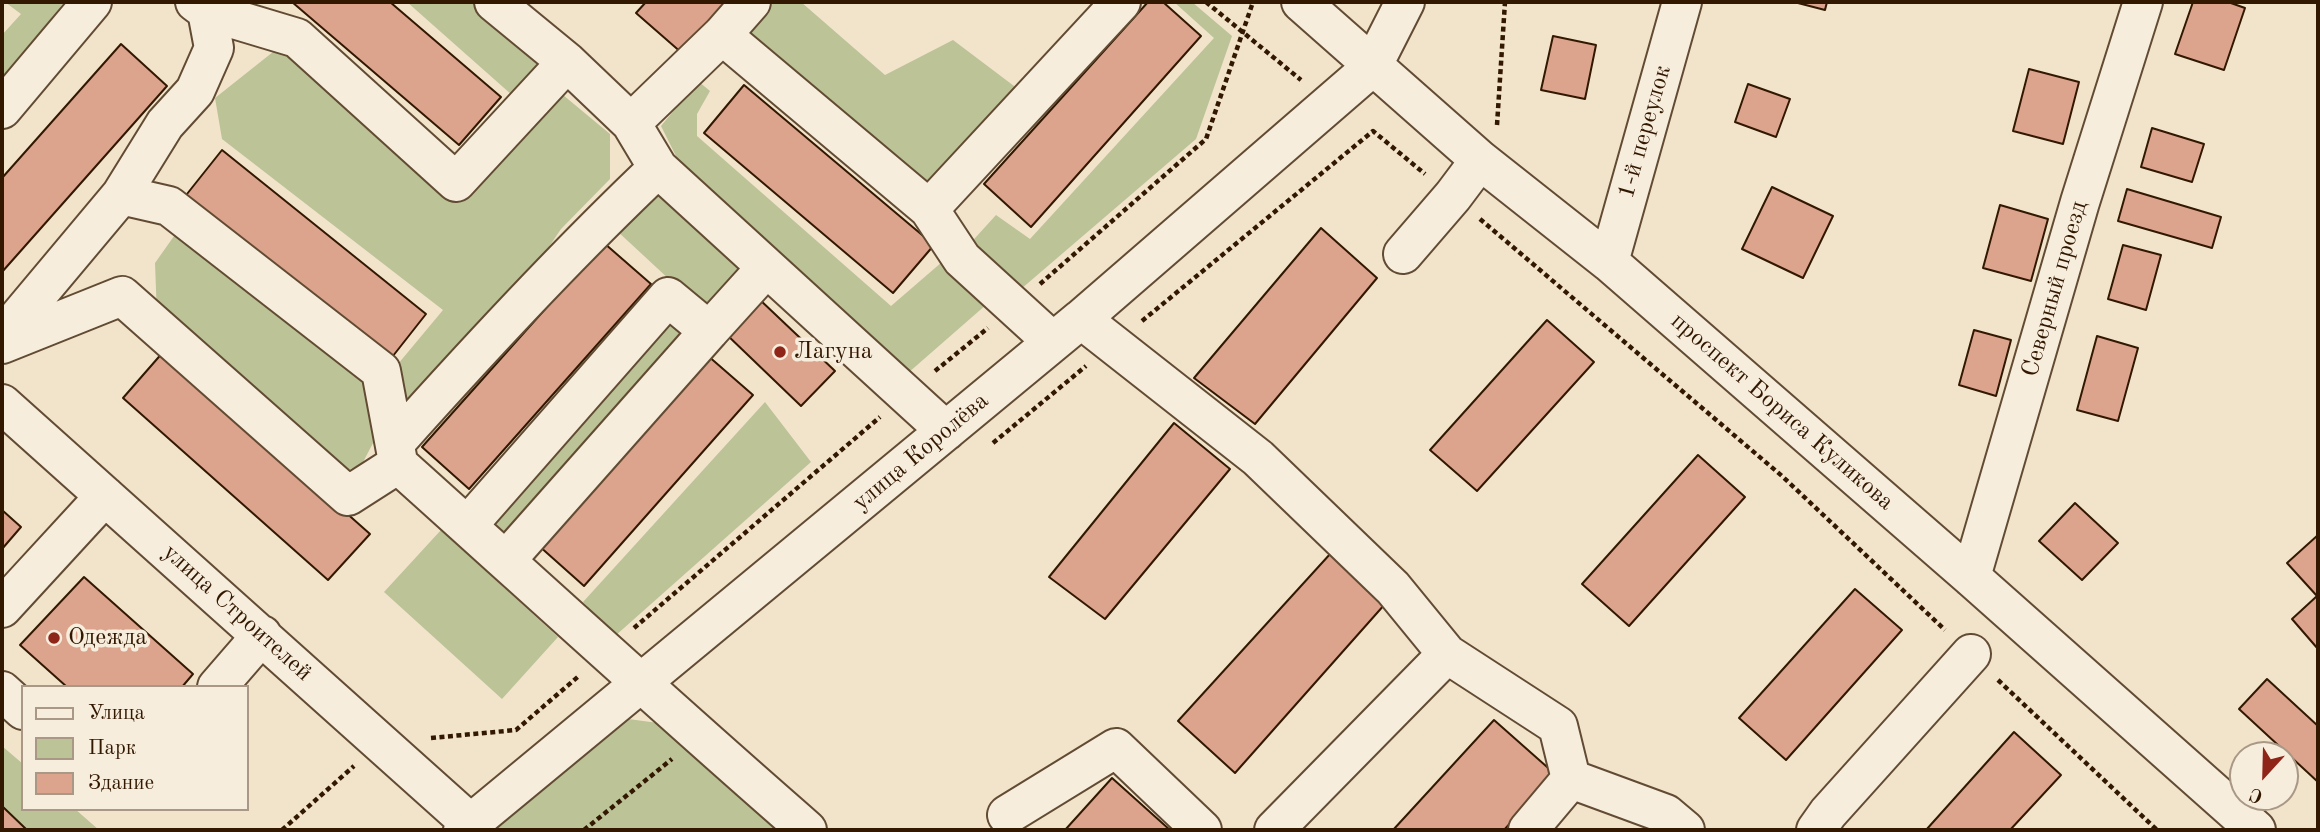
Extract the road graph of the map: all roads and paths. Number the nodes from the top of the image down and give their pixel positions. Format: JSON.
{"nodes":[{"id":1,"x":92,"y":2,"type":"edge"},
{"id":2,"x":495,"y":2,"type":"edge"},
{"id":3,"x":751,"y":2,"type":"edge"},
{"id":4,"x":1121,"y":2,"type":"edge"},
{"id":5,"x":1206,"y":2,"type":"edge"},
{"id":6,"x":1253,"y":2,"type":"edge"},
{"id":7,"x":1301,"y":2,"type":"edge"},
{"id":8,"x":1405,"y":2,"type":"edge"},
{"id":9,"x":1505,"y":2,"type":"edge"},
{"id":10,"x":1682,"y":2,"type":"edge"},
{"id":11,"x":2143,"y":2,"type":"edge"},
{"id":12,"x":201,"y":6,"type":"edge"},
{"id":13,"x":1242,"y":32,"type":"junction"},
{"id":14,"x":722,"y":35,"type":"junction"},
{"id":15,"x":566,"y":62,"type":"junction"},
{"id":16,"x":1372,"y":67,"type":"junction"},
{"id":17,"x":1330,"y":104,"type":"junction"},
{"id":18,"x":2,"y":109,"type":"edge"},
{"id":19,"x":631,"y":123,"type":"junction"},
{"id":20,"x":1373,"y":131,"type":"junction"},
{"id":21,"x":1480,"y":160,"type":"junction"},
{"id":22,"x":658,"y":168,"type":"junction"},
{"id":23,"x":121,"y":195,"type":"junction"},
{"id":24,"x":1453,"y":197,"type":"junction"},
{"id":25,"x":929,"y":209,"type":"junction"},
{"id":26,"x":1403,"y":254,"type":"dead end"},
{"id":27,"x":1609,"y":261,"type":"junction"},
{"id":28,"x":766,"y":268,"type":"junction"},
{"id":29,"x":1014,"y":307,"type":"junction"},
{"id":30,"x":709,"y":331,"type":"junction"},
{"id":31,"x":1067,"y":331,"type":"junction"},
{"id":32,"x":2,"y":337,"type":"edge"},
{"id":33,"x":2,"y":344,"type":"edge"},
{"id":34,"x":1113,"y":345,"type":"junction"},
{"id":35,"x":906,"y":395,"type":"junction"},
{"id":36,"x":2,"y":404,"type":"edge"},
{"id":37,"x":946,"y":431,"type":"junction"},
{"id":38,"x":986,"y":449,"type":"dead end"},
{"id":39,"x":397,"y":454,"type":"junction"},
{"id":40,"x":105,"y":496,"type":"junction"},
{"id":41,"x":467,"y":526,"type":"junction"},
{"id":42,"x":507,"y":559,"type":"junction"},
{"id":43,"x":1971,"y":577,"type":"junction"},
{"id":44,"x":2,"y":608,"type":"edge"},
{"id":45,"x":262,"y":635,"type":"junction"},
{"id":46,"x":606,"y":653,"type":"junction"},
{"id":47,"x":1447,"y":654,"type":"junction"},
{"id":48,"x":1971,"y":654,"type":"junction"},
{"id":49,"x":219,"y":685,"type":"edge"},
{"id":50,"x":641,"y":685,"type":"junction"},
{"id":51,"x":2,"y":691,"type":"edge"},
{"id":52,"x":21,"y":708,"type":"edge"},
{"id":53,"x":700,"y":737,"type":"junction"},
{"id":54,"x":381,"y":742,"type":"junction"},
{"id":55,"x":1572,"y":779,"type":"junction"},
{"id":56,"x":1007,"y":825,"type":"edge"},
{"id":57,"x":467,"y":827,"type":"edge"},
{"id":58,"x":282,"y":830,"type":"edge"},
{"id":59,"x":584,"y":830,"type":"edge"},
{"id":60,"x":807,"y":830,"type":"edge"},
{"id":61,"x":1202,"y":830,"type":"edge"},
{"id":62,"x":1274,"y":830,"type":"edge"},
{"id":63,"x":1528,"y":830,"type":"edge"},
{"id":64,"x":1685,"y":830,"type":"edge"},
{"id":65,"x":1816,"y":830,"type":"edge"},
{"id":66,"x":2157,"y":830,"type":"edge"},
{"id":67,"x":2256,"y":830,"type":"edge"}],
"edges":[{"from":1,"to":18,"type":"street"},
{"from":2,"to":15,"type":"street"},
{"from":3,"to":14,"type":"street"},
{"from":4,"to":25,"type":"street"},
{"from":5,"to":13,"type":"path"},
{"from":6,"to":13,"type":"path"},
{"from":7,"to":16,"type":"street","name":"проспект Бориса Куликова"},
{"from":8,"to":16,"type":"street"},
{"from":9,"to":21,"type":"path"},
{"from":10,"to":27,"type":"street","name":"1-й переулок"},
{"from":11,"to":43,"type":"street","name":"Северный проезд"},
{"from":12,"to":15,"type":"street"},
{"from":12,"to":23,"type":"street"},
{"from":13,"to":17,"type":"path"},
{"from":13,"to":29,"type":"path"},
{"from":14,"to":19,"type":"street"},
{"from":14,"to":25,"type":"street"},
{"from":15,"to":19,"type":"street"},
{"from":16,"to":17,"type":"street","name":"улица Королёва"},
{"from":16,"to":21,"type":"street","name":"проспект Бориса Куликова"},
{"from":17,"to":20,"type":"path"},
{"from":17,"to":31,"type":"street","name":"улица Королёва"},
{"from":19,"to":22,"type":"street"},
{"from":20,"to":24,"type":"path"},
{"from":20,"to":34,"type":"path"},
{"from":21,"to":24,"type":"street"},
{"from":21,"to":27,"type":"street","name":"проспект Бориса Куликова"},
{"from":22,"to":28,"type":"street"},
{"from":22,"to":39,"type":"street"},
{"from":23,"to":32,"type":"street"},
{"from":23,"to":39,"type":"street"},
{"from":24,"to":26,"type":"street"},
{"from":24,"to":48,"type":"path"},
{"from":25,"to":29,"type":"street"},
{"from":27,"to":43,"type":"street","name":"проспект Бориса Куликова"},
{"from":28,"to":30,"type":"street"},
{"from":28,"to":35,"type":"street"},
{"from":29,"to":31,"type":"street"},
{"from":29,"to":35,"type":"path"},
{"from":30,"to":41,"type":"street"},
{"from":30,"to":42,"type":"street"},
{"from":31,"to":34,"type":"street"},
{"from":31,"to":37,"type":"street","name":"улица Королёва"},
{"from":33,"to":39,"type":"street"},
{"from":34,"to":38,"type":"path"},
{"from":34,"to":47,"type":"street"},
{"from":35,"to":37,"type":"street"},
{"from":35,"to":46,"type":"path"},
{"from":36,"to":40,"type":"street","name":"улица Строителей"},
{"from":37,"to":50,"type":"street","name":"улица Королёва"},
{"from":39,"to":41,"type":"street"},
{"from":40,"to":44,"type":"street"},
{"from":40,"to":45,"type":"street","name":"улица Строителей"},
{"from":41,"to":42,"type":"street"},
{"from":42,"to":46,"type":"street"},
{"from":43,"to":67,"type":"street","name":"проспект Бориса Куликова"},
{"from":45,"to":49,"type":"street"},
{"from":45,"to":54,"type":"street","name":"улица Строителей"},
{"from":46,"to":50,"type":"street"},
{"from":46,"to":54,"type":"path"},
{"from":47,"to":55,"type":"street"},
{"from":47,"to":62,"type":"street"},
{"from":48,"to":65,"type":"street"},
{"from":48,"to":66,"type":"path"},
{"from":50,"to":53,"type":"street"},
{"from":50,"to":57,"type":"street","name":"улица Королёва"},
{"from":51,"to":52,"type":"street"},
{"from":53,"to":59,"type":"path"},
{"from":53,"to":60,"type":"street"},
{"from":54,"to":57,"type":"street","name":"улица Строителей"},
{"from":54,"to":58,"type":"path"},
{"from":55,"to":63,"type":"street"},
{"from":55,"to":64,"type":"street"},
{"from":56,"to":61,"type":"street"}]}
